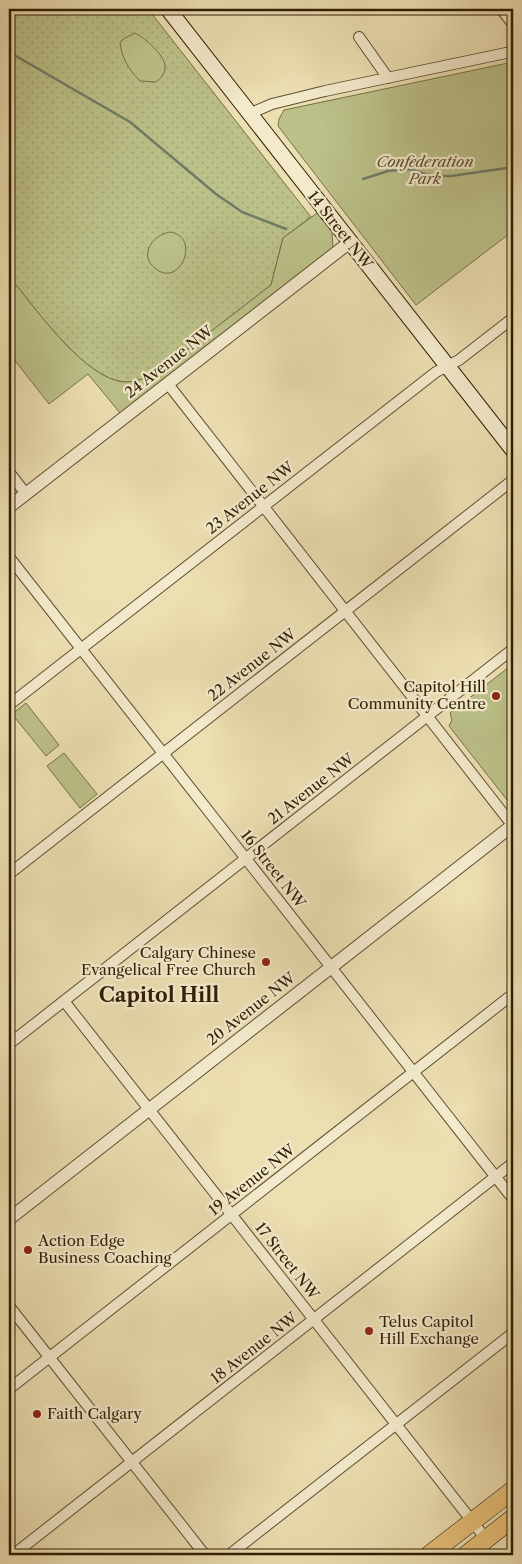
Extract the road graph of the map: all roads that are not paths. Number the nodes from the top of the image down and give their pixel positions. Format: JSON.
{"nodes":[{"id":1,"x":168,"y":9,"type":"edge"},
{"id":2,"x":501,"y":9,"type":"edge"},
{"id":3,"x":513,"y":24,"type":"edge"},
{"id":4,"x":358,"y":37,"type":"dead end"},
{"id":5,"x":513,"y":53,"type":"edge"},
{"id":6,"x":388,"y":78,"type":"junction"},
{"id":7,"x":249,"y":114,"type":"junction"},
{"id":8,"x":350,"y":242,"type":"junction"},
{"id":9,"x":513,"y":318,"type":"edge"},
{"id":10,"x":447,"y":366,"type":"junction"},
{"id":11,"x":168,"y":384,"type":"junction"},
{"id":12,"x":513,"y":450,"type":"edge"},
{"id":13,"x":9,"y":472,"type":"edge"},
{"id":14,"x":513,"y":480,"type":"edge"},
{"id":15,"x":26,"y":494,"type":"junction"},
{"id":16,"x":264,"y":506,"type":"junction"},
{"id":17,"x":9,"y":507,"type":"edge"},
{"id":18,"x":9,"y":557,"type":"edge"},
{"id":19,"x":346,"y":611,"type":"junction"},
{"id":20,"x":81,"y":649,"type":"junction"},
{"id":21,"x":513,"y":650,"type":"edge"},
{"id":22,"x":9,"y":705,"type":"edge"},
{"id":23,"x":428,"y":715,"type":"junction"},
{"id":24,"x":163,"y":754,"type":"junction"},
{"id":25,"x":513,"y":825,"type":"edge"},
{"id":26,"x":245,"y":859,"type":"junction"},
{"id":27,"x":9,"y":874,"type":"edge"},
{"id":28,"x":331,"y":968,"type":"junction"},
{"id":29,"x":513,"y":994,"type":"edge"},
{"id":30,"x":64,"y":1001,"type":"junction"},
{"id":31,"x":9,"y":1044,"type":"edge"},
{"id":32,"x":414,"y":1072,"type":"junction"},
{"id":33,"x":148,"y":1110,"type":"junction"},
{"id":34,"x":513,"y":1163,"type":"edge"},
{"id":35,"x":496,"y":1177,"type":"junction"},
{"id":36,"x":513,"y":1199,"type":"edge"},
{"id":37,"x":231,"y":1215,"type":"junction"},
{"id":38,"x":9,"y":1218,"type":"edge"},
{"id":39,"x":9,"y":1306,"type":"edge"},
{"id":40,"x":314,"y":1320,"type":"junction"},
{"id":41,"x":513,"y":1333,"type":"edge"},
{"id":42,"x":49,"y":1358,"type":"junction"},
{"id":43,"x":9,"y":1389,"type":"edge"},
{"id":44,"x":396,"y":1424,"type":"junction"},
{"id":45,"x":132,"y":1463,"type":"junction"},
{"id":46,"x":513,"y":1490,"type":"edge"},
{"id":47,"x":513,"y":1518,"type":"edge"},
{"id":48,"x":472,"y":1522,"type":"junction"},
{"id":49,"x":486,"y":1540,"type":"junction"},
{"id":50,"x":13,"y":1555,"type":"edge"},
{"id":51,"x":205,"y":1555,"type":"edge"},
{"id":52,"x":229,"y":1555,"type":"edge"},
{"id":53,"x":429,"y":1555,"type":"edge"},
{"id":54,"x":466,"y":1555,"type":"edge"}],
"edges":[{"from":1,"to":7,"type":"main road","name":"14 Street NW"},
{"from":2,"to":3,"type":"street"},
{"from":4,"to":6,"type":"street"},
{"from":5,"to":6,"type":"street"},
{"from":6,"to":7,"type":"street"},
{"from":7,"to":8,"type":"main road","name":"14 Street NW"},
{"from":8,"to":10,"type":"main road","name":"14 Street NW"},
{"from":8,"to":11,"type":"street","name":"24 Avenue NW"},
{"from":9,"to":10,"type":"street","name":"23 Avenue NW"},
{"from":10,"to":12,"type":"main road","name":"14 Street NW"},
{"from":10,"to":16,"type":"street","name":"23 Avenue NW"},
{"from":11,"to":15,"type":"street","name":"24 Avenue NW"},
{"from":11,"to":16,"type":"street"},
{"from":13,"to":15,"type":"street"},
{"from":14,"to":19,"type":"street","name":"22 Avenue NW"},
{"from":15,"to":17,"type":"street","name":"24 Avenue NW"},
{"from":16,"to":19,"type":"street"},
{"from":16,"to":20,"type":"street","name":"23 Avenue NW"},
{"from":18,"to":20,"type":"street","name":"16 Street NW"},
{"from":19,"to":23,"type":"street"},
{"from":19,"to":24,"type":"street","name":"22 Avenue NW"},
{"from":20,"to":22,"type":"street","name":"23 Avenue NW"},
{"from":20,"to":24,"type":"street","name":"16 Street NW"},
{"from":21,"to":23,"type":"street","name":"21 Avenue NW"},
{"from":23,"to":25,"type":"street"},
{"from":23,"to":26,"type":"street","name":"21 Avenue NW"},
{"from":24,"to":26,"type":"street","name":"16 Street NW"},
{"from":24,"to":27,"type":"street","name":"22 Avenue NW"},
{"from":25,"to":28,"type":"street","name":"20 Avenue NW"},
{"from":26,"to":28,"type":"street","name":"16 Street NW"},
{"from":26,"to":30,"type":"street","name":"21 Avenue NW"},
{"from":28,"to":32,"type":"street","name":"16 Street NW"},
{"from":28,"to":33,"type":"street","name":"20 Avenue NW"},
{"from":29,"to":32,"type":"street","name":"19 Avenue NW"},
{"from":30,"to":31,"type":"street","name":"21 Avenue NW"},
{"from":30,"to":33,"type":"street","name":"17 Street NW"},
{"from":32,"to":35,"type":"street","name":"16 Street NW"},
{"from":32,"to":37,"type":"street","name":"19 Avenue NW"},
{"from":33,"to":37,"type":"street","name":"17 Street NW"},
{"from":33,"to":38,"type":"street","name":"20 Avenue NW"},
{"from":34,"to":35,"type":"street","name":"18 Avenue NW"},
{"from":35,"to":36,"type":"street","name":"16 Street NW"},
{"from":35,"to":40,"type":"street","name":"18 Avenue NW"},
{"from":37,"to":40,"type":"street","name":"17 Street NW"},
{"from":37,"to":42,"type":"street","name":"19 Avenue NW"},
{"from":39,"to":42,"type":"street"},
{"from":40,"to":44,"type":"street","name":"17 Street NW"},
{"from":40,"to":45,"type":"street","name":"18 Avenue NW"},
{"from":41,"to":44,"type":"street"},
{"from":42,"to":43,"type":"street","name":"19 Avenue NW"},
{"from":42,"to":45,"type":"street"},
{"from":44,"to":48,"type":"street","name":"17 Street NW"},
{"from":44,"to":52,"type":"street"},
{"from":45,"to":50,"type":"street","name":"18 Avenue NW"},
{"from":45,"to":51,"type":"street"},
{"from":46,"to":48,"type":"highway"},
{"from":47,"to":49,"type":"highway"},
{"from":48,"to":49,"type":"street","name":"17 Street NW"},
{"from":48,"to":53,"type":"highway"},
{"from":49,"to":54,"type":"highway"}]}
